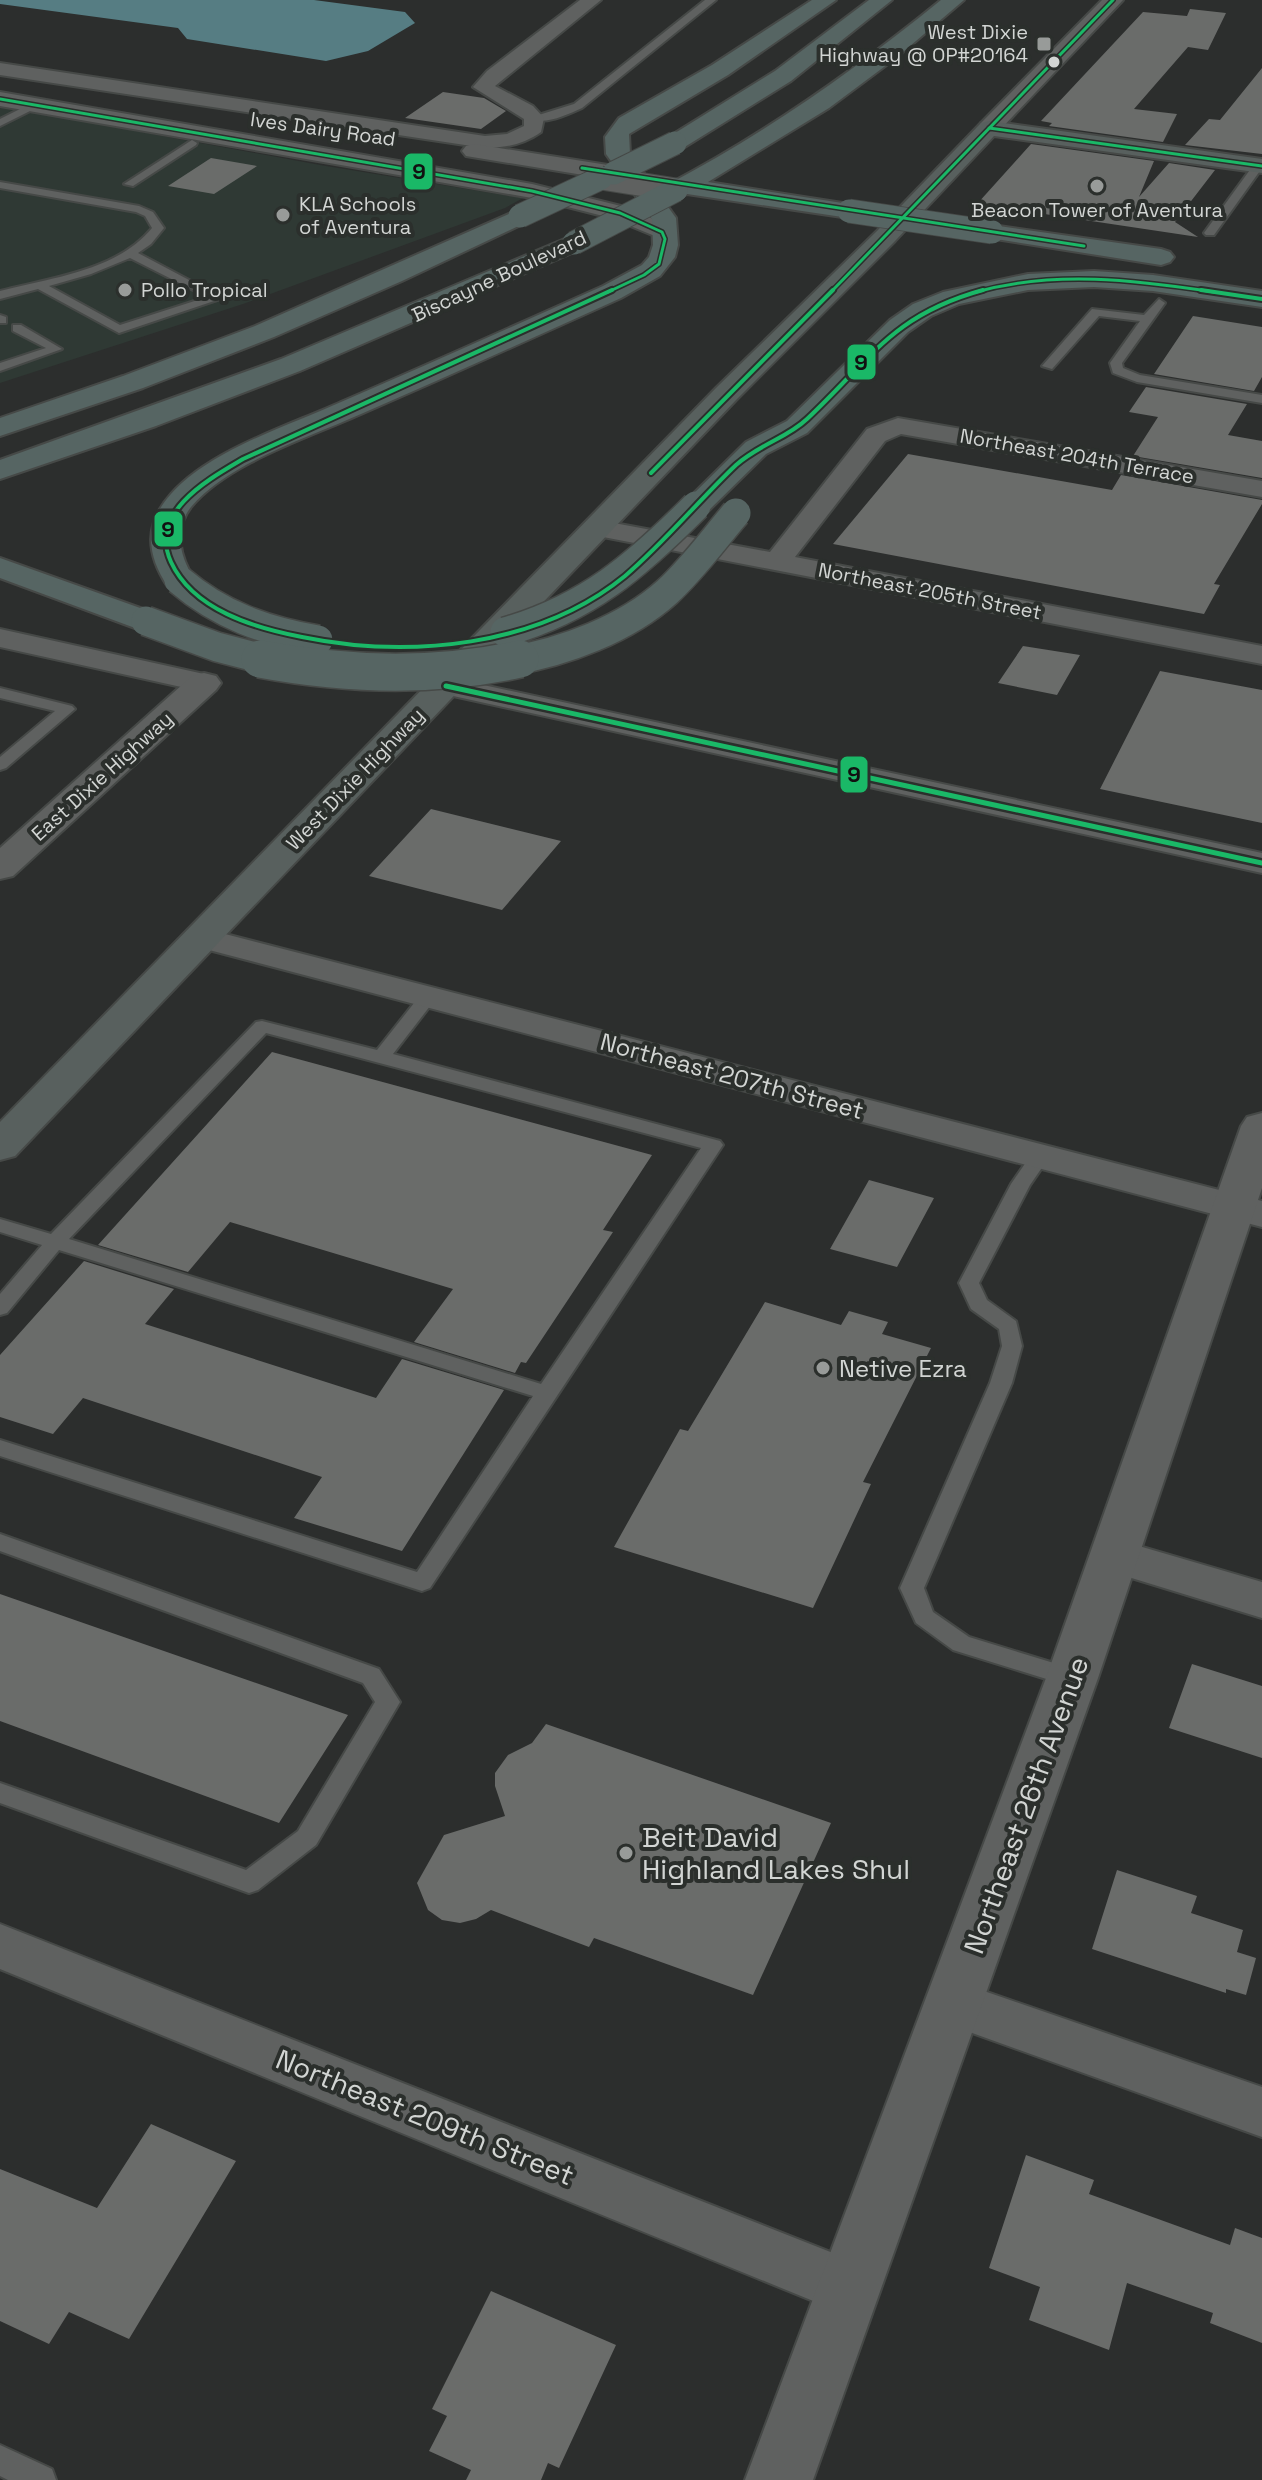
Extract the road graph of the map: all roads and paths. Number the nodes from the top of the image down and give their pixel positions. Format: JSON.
{"nodes":[{"id":1,"x":592,"y":0,"type":"edge"},
{"id":2,"x":711,"y":0,"type":"edge"},
{"id":3,"x":826,"y":0,"type":"edge"},
{"id":4,"x":882,"y":0,"type":"edge"},
{"id":5,"x":954,"y":0,"type":"edge"},
{"id":6,"x":1113,"y":0,"type":"edge"},
{"id":7,"x":0,"y":69,"type":"edge"},
{"id":8,"x":0,"y":80,"type":"edge"},
{"id":9,"x":0,"y":87,"type":"edge"},
{"id":10,"x":0,"y":99,"type":"edge"},
{"id":11,"x":34,"y":105,"type":"junction"},
{"id":12,"x":534,"y":118,"type":"junction"},
{"id":13,"x":0,"y":123,"type":"edge"},
{"id":14,"x":989,"y":128,"type":"junction"},
{"id":15,"x":192,"y":143,"type":"dead end"},
{"id":16,"x":510,"y":160,"type":"junction"},
{"id":17,"x":1260,"y":166,"type":"edge"},
{"id":18,"x":738,"y":167,"type":"junction"},
{"id":19,"x":607,"y":176,"type":"junction"},
{"id":20,"x":129,"y":184,"type":"dead end"},
{"id":21,"x":0,"y":185,"type":"edge"},
{"id":22,"x":681,"y":188,"type":"junction"},
{"id":23,"x":849,"y":211,"type":"junction"},
{"id":24,"x":662,"y":232,"type":"junction"},
{"id":25,"x":1210,"y":233,"type":"dead end"},
{"id":26,"x":131,"y":254,"type":"junction"},
{"id":27,"x":1191,"y":262,"type":"dead end"},
{"id":28,"x":37,"y":284,"type":"junction"},
{"id":29,"x":0,"y":295,"type":"edge"},
{"id":30,"x":1262,"y":299,"type":"edge"},
{"id":31,"x":1159,"y":303,"type":"dead end"},
{"id":32,"x":1148,"y":319,"type":"junction"},
{"id":33,"x":17,"y":328,"type":"dead end"},
{"id":34,"x":1048,"y":366,"type":"dead end"},
{"id":35,"x":0,"y":367,"type":"edge"},
{"id":36,"x":1262,"y":399,"type":"edge"},
{"id":37,"x":0,"y":427,"type":"edge"},
{"id":38,"x":797,"y":427,"type":"junction"},
{"id":39,"x":0,"y":470,"type":"edge"},
{"id":40,"x":1262,"y":489,"type":"edge"},
{"id":41,"x":598,"y":528,"type":"junction"},
{"id":42,"x":777,"y":562,"type":"junction"},
{"id":43,"x":12,"y":571,"type":"edge"},
{"id":44,"x":2,"y":640,"type":"edge"},
{"id":45,"x":1262,"y":655,"type":"edge"},
{"id":46,"x":204,"y":683,"type":"joint"},
{"id":47,"x":446,"y":686,"type":"junction"},
{"id":48,"x":0,"y":693,"type":"edge"},
{"id":49,"x":0,"y":765,"type":"edge"},
{"id":50,"x":1262,"y":863,"type":"edge"},
{"id":51,"x":0,"y":868,"type":"edge"},
{"id":52,"x":202,"y":938,"type":"junction"},
{"id":53,"x":428,"y":997,"type":"junction"},
{"id":54,"x":381,"y":1057,"type":"junction"},
{"id":55,"x":1262,"y":1126,"type":"edge"},
{"id":56,"x":0,"y":1147,"type":"edge"},
{"id":57,"x":1040,"y":1156,"type":"junction"},
{"id":58,"x":1248,"y":1211,"type":"edge"},
{"id":59,"x":0,"y":1225,"type":"edge"},
{"id":60,"x":55,"y":1242,"type":"junction"},
{"id":61,"x":0,"y":1308,"type":"edge"},
{"id":62,"x":546,"y":1393,"type":"junction"},
{"id":63,"x":0,"y":1448,"type":"edge"},
{"id":64,"x":0,"y":1542,"type":"edge"},
{"id":65,"x":1115,"y":1556,"type":"junction"},
{"id":66,"x":1262,"y":1600,"type":"edge"},
{"id":67,"x":1072,"y":1678,"type":"junction"},
{"id":68,"x":0,"y":1793,"type":"edge"},
{"id":69,"x":0,"y":1946,"type":"edge"},
{"id":70,"x":955,"y":2004,"type":"junction"},
{"id":71,"x":1262,"y":2112,"type":"edge"},
{"id":72,"x":850,"y":2288,"type":"junction"},
{"id":73,"x":0,"y":2460,"type":"edge"},
{"id":74,"x":41,"y":2480,"type":"edge"},
{"id":75,"x":779,"y":2480,"type":"edge"}],
"edges":[{"from":1,"to":12,"type":"street"},
{"from":2,"to":12,"type":"lane"},
{"from":3,"to":24,"type":"main road"},
{"from":4,"to":19,"type":"main road","name":"Biscayne Boulevard","bridge":true},
{"from":5,"to":18,"type":"main road"},
{"from":6,"to":14,"type":"street","name":"West Dixie Highway"},
{"from":7,"to":12,"type":"street"},
{"from":8,"to":16,"type":"street","name":"Ives Dairy Road"},
{"from":9,"to":16,"type":"street","name":"Ives Dairy Road"},
{"from":10,"to":11,"type":"street","name":"Ives Dairy Road"},
{"from":11,"to":13,"type":"lane"},
{"from":11,"to":24,"type":"street","name":"Ives Dairy Road"},
{"from":14,"to":17,"type":"main road"},
{"from":14,"to":41,"type":"main road","name":"West Dixie Highway"},
{"from":15,"to":20,"type":"lane"},
{"from":16,"to":19,"type":"street","name":"Ives Dairy Road"},
{"from":17,"to":25,"type":"lane"},
{"from":18,"to":22,"type":"main road","name":"Biscayne Boulevard"},
{"from":18,"to":23,"type":"main road"},
{"from":19,"to":22,"type":"street","name":"Ives Dairy Road","bridge":true},
{"from":19,"to":37,"type":"main road","name":"Biscayne Boulevard","bridge":true},
{"from":21,"to":26,"type":"lane"},
{"from":22,"to":23,"type":"main road","name":"Ives Dairy Road"},
{"from":22,"to":39,"type":"main road","name":"Biscayne Boulevard","bridge":true},
{"from":23,"to":27,"type":"main road","name":"Ives Dairy Road","bridge":true},
{"from":24,"to":38,"type":"main road","bridge":true},
{"from":26,"to":28,"type":"lane"},
{"from":26,"to":28,"type":"lane"},
{"from":28,"to":29,"type":"lane"},
{"from":30,"to":38,"type":"main road"},
{"from":31,"to":32,"type":"lane"},
{"from":32,"to":34,"type":"lane"},
{"from":32,"to":36,"type":"lane"},
{"from":33,"to":35,"type":"lane"},
{"from":38,"to":43,"type":"main road","bridge":true},
{"from":40,"to":42,"type":"street","name":"Northeast 204th Terrace"},
{"from":41,"to":42,"type":"street","name":"Northeast 205th Street"},
{"from":41,"to":47,"type":"main road","name":"West Dixie Highway"},
{"from":42,"to":45,"type":"street","name":"Northeast 205th Street"},
{"from":44,"to":46,"type":"street"},
{"from":46,"to":51,"type":"street","name":"East Dixie Highway"},
{"from":47,"to":50,"type":"street"},
{"from":47,"to":52,"type":"main road","name":"West Dixie Highway"},
{"from":48,"to":49,"type":"lane"},
{"from":52,"to":53,"type":"street","name":"Northeast 207th Street"},
{"from":52,"to":56,"type":"main road","name":"West Dixie Highway"},
{"from":53,"to":54,"type":"lane"},
{"from":53,"to":57,"type":"street","name":"Northeast 207th Street"},
{"from":54,"to":60,"type":"lane"},
{"from":54,"to":62,"type":"lane"},
{"from":55,"to":58,"type":"street","name":"Northeast 26th Avenue"},
{"from":57,"to":58,"type":"street","name":"Northeast 207th Street"},
{"from":57,"to":67,"type":"lane"},
{"from":58,"to":65,"type":"street","name":"Northeast 26th Avenue"},
{"from":59,"to":60,"type":"lane"},
{"from":60,"to":61,"type":"lane"},
{"from":60,"to":62,"type":"lane"},
{"from":62,"to":63,"type":"lane"},
{"from":64,"to":68,"type":"lane"},
{"from":65,"to":66,"type":"street"},
{"from":65,"to":67,"type":"street","name":"Northeast 26th Avenue"},
{"from":67,"to":70,"type":"street","name":"Northeast 26th Avenue"},
{"from":69,"to":72,"type":"street","name":"Northeast 209th Street"},
{"from":70,"to":71,"type":"street"},
{"from":70,"to":72,"type":"street","name":"Northeast 26th Avenue"},
{"from":72,"to":75,"type":"street","name":"Northeast 26th Avenue"},
{"from":73,"to":74,"type":"lane"}]}
